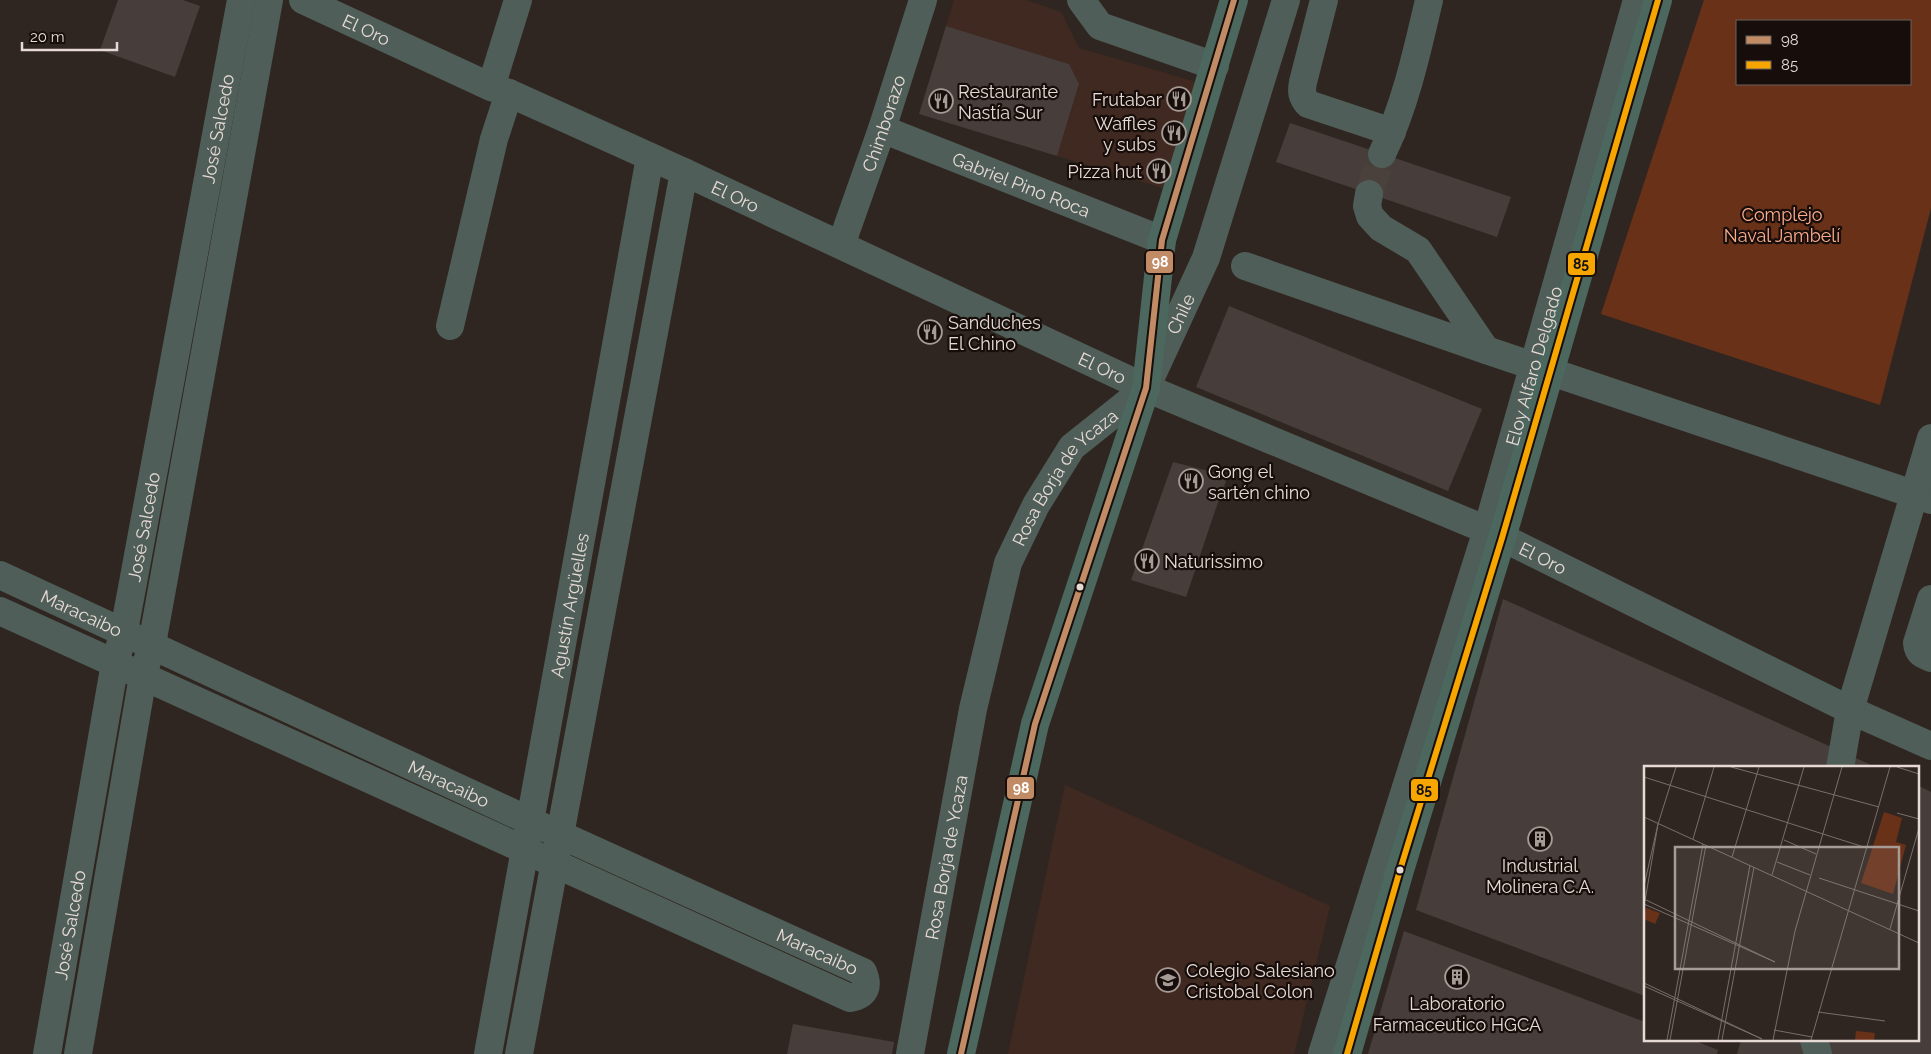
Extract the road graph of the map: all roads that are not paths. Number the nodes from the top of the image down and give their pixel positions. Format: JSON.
{"nodes":[{"id":1,"x":240,"y":0,"type":"edge"},
{"id":2,"x":268,"y":0,"type":"edge"},
{"id":3,"x":303,"y":0,"type":"edge"},
{"id":4,"x":518,"y":0,"type":"edge"},
{"id":5,"x":923,"y":0,"type":"edge"},
{"id":6,"x":1082,"y":0,"type":"edge"},
{"id":7,"x":1234,"y":0,"type":"edge"},
{"id":8,"x":1286,"y":0,"type":"edge"},
{"id":9,"x":1324,"y":0,"type":"edge"},
{"id":10,"x":1428,"y":0,"type":"edge"},
{"id":11,"x":1640,"y":3,"type":"edge"},
{"id":12,"x":1214,"y":66,"type":"junction"},
{"id":13,"x":500,"y":90,"type":"junction"},
{"id":14,"x":882,"y":129,"type":"junction"},
{"id":15,"x":650,"y":157,"type":"junction"},
{"id":16,"x":684,"y":172,"type":"junction"},
{"id":17,"x":1369,"y":194,"type":"tunnel mouth"},
{"id":18,"x":1162,"y":240,"type":"junction"},
{"id":19,"x":841,"y":245,"type":"junction"},
{"id":20,"x":1245,"y":266,"type":"dead end"},
{"id":21,"x":190,"y":274,"type":"junction"},
{"id":22,"x":217,"y":282,"type":"junction"},
{"id":23,"x":450,"y":326,"type":"dead end"},
{"id":24,"x":1486,"y":350,"type":"junction"},
{"id":25,"x":1542,"y":368,"type":"junction"},
{"id":26,"x":1146,"y":388,"type":"junction"},
{"id":27,"x":1931,"y":438,"type":"edge"},
{"id":28,"x":591,"y":484,"type":"junction"},
{"id":29,"x":624,"y":490,"type":"junction"},
{"id":30,"x":1923,"y":497,"type":"edge"},
{"id":31,"x":1494,"y":534,"type":"junction"},
{"id":32,"x":0,"y":574,"type":"edge"},
{"id":33,"x":1931,"y":599,"type":"edge"},
{"id":34,"x":0,"y":611,"type":"edge"},
{"id":35,"x":124,"y":631,"type":"junction"},
{"id":36,"x":152,"y":644,"type":"junction"},
{"id":37,"x":1931,"y":658,"type":"edge"},
{"id":38,"x":115,"y":663,"type":"junction"},
{"id":39,"x":143,"y":676,"type":"junction"},
{"id":40,"x":1850,"y":710,"type":"junction"},
{"id":41,"x":1931,"y":746,"type":"edge"},
{"id":42,"x":1840,"y":766,"type":"edge"},
{"id":43,"x":530,"y":821,"type":"junction"},
{"id":44,"x":561,"y":834,"type":"junction"},
{"id":45,"x":524,"y":850,"type":"junction"},
{"id":46,"x":554,"y":863,"type":"junction"},
{"id":47,"x":63,"y":965,"type":"junction"},
{"id":48,"x":93,"y":972,"type":"junction"},
{"id":49,"x":47,"y":1054,"type":"edge"},
{"id":50,"x":78,"y":1054,"type":"edge"},
{"id":51,"x":488,"y":1054,"type":"edge"},
{"id":52,"x":519,"y":1054,"type":"edge"},
{"id":53,"x":910,"y":1054,"type":"edge"},
{"id":54,"x":961,"y":1054,"type":"edge"},
{"id":55,"x":1322,"y":1054,"type":"edge"},
{"id":56,"x":1346,"y":1054,"type":"edge"}],
"edges":[{"from":1,"to":21,"type":"street","name":"José Salcedo"},
{"from":2,"to":22,"type":"street","name":"José Salcedo"},
{"from":3,"to":13,"type":"street","name":"El Oro"},
{"from":4,"to":13,"type":"street"},
{"from":5,"to":14,"type":"street","name":"Chimborazo"},
{"from":6,"to":12,"type":"street"},
{"from":7,"to":12,"type":"main road","name":"Chile"},
{"from":8,"to":26,"type":"street","name":"Chile"},
{"from":9,"to":10,"type":"street"},
{"from":11,"to":25,"type":"main road","name":"Eloy Alfaro Delgado"},
{"from":12,"to":18,"type":"main road","name":"Chile"},
{"from":13,"to":15,"type":"street","name":"El Oro"},
{"from":13,"to":23,"type":"street"},
{"from":14,"to":18,"type":"street","name":"Gabriel Pino Roca"},
{"from":14,"to":19,"type":"street","name":"Chimborazo"},
{"from":15,"to":16,"type":"street","name":"El Oro"},
{"from":15,"to":28,"type":"street","name":"Agustín Argüelles"},
{"from":16,"to":19,"type":"street","name":"El Oro"},
{"from":16,"to":29,"type":"street","name":"Agustín Argüelles"},
{"from":17,"to":24,"type":"street"},
{"from":18,"to":26,"type":"main road","name":"Chile"},
{"from":19,"to":26,"type":"street","name":"El Oro"},
{"from":20,"to":24,"type":"street"},
{"from":21,"to":22,"type":"street"},
{"from":21,"to":35,"type":"street","name":"José Salcedo"},
{"from":22,"to":36,"type":"street","name":"José Salcedo"},
{"from":24,"to":25,"type":"street"},
{"from":25,"to":30,"type":"street"},
{"from":25,"to":31,"type":"main road","name":"Eloy Alfaro Delgado"},
{"from":26,"to":31,"type":"street","name":"El Oro"},
{"from":26,"to":53,"type":"street","name":"Rosa Borja de Ycaza"},
{"from":26,"to":54,"type":"main road","name":"Rosa Borja de Ycaza"},
{"from":27,"to":30,"type":"street"},
{"from":28,"to":29,"type":"street"},
{"from":28,"to":43,"type":"street","name":"Agustín Argüelles"},
{"from":29,"to":44,"type":"street","name":"Agustín Argüelles"},
{"from":30,"to":40,"type":"street"},
{"from":31,"to":40,"type":"street","name":"El Oro"},
{"from":31,"to":55,"type":"street"},
{"from":31,"to":56,"type":"main road","name":"Eloy Alfaro Delgado"},
{"from":32,"to":35,"type":"street","name":"Maracaibo"},
{"from":33,"to":37,"type":"street"},
{"from":34,"to":38,"type":"street","name":"Maracaibo"},
{"from":35,"to":36,"type":"street","name":"Maracaibo"},
{"from":35,"to":38,"type":"street","name":"José Salcedo"},
{"from":36,"to":39,"type":"street","name":"José Salcedo"},
{"from":36,"to":43,"type":"street","name":"Maracaibo"},
{"from":38,"to":39,"type":"street","name":"Maracaibo"},
{"from":38,"to":47,"type":"street","name":"José Salcedo"},
{"from":39,"to":45,"type":"street","name":"Maracaibo"},
{"from":39,"to":48,"type":"street","name":"José Salcedo"},
{"from":40,"to":41,"type":"street","name":"El Oro"},
{"from":40,"to":42,"type":"street"},
{"from":43,"to":44,"type":"street","name":"Maracaibo"},
{"from":43,"to":45,"type":"street","name":"Agustín Argüelles"},
{"from":44,"to":46,"type":"street","name":"Agustín Argüelles"},
{"from":44,"to":46,"type":"street","name":"Maracaibo"},
{"from":45,"to":46,"type":"street","name":"Maracaibo"},
{"from":45,"to":51,"type":"street","name":"Agustín Argüelles"},
{"from":46,"to":52,"type":"street","name":"Agustín Argüelles"},
{"from":47,"to":48,"type":"street"},
{"from":47,"to":49,"type":"street","name":"José Salcedo"},
{"from":48,"to":50,"type":"street","name":"José Salcedo"}]}
